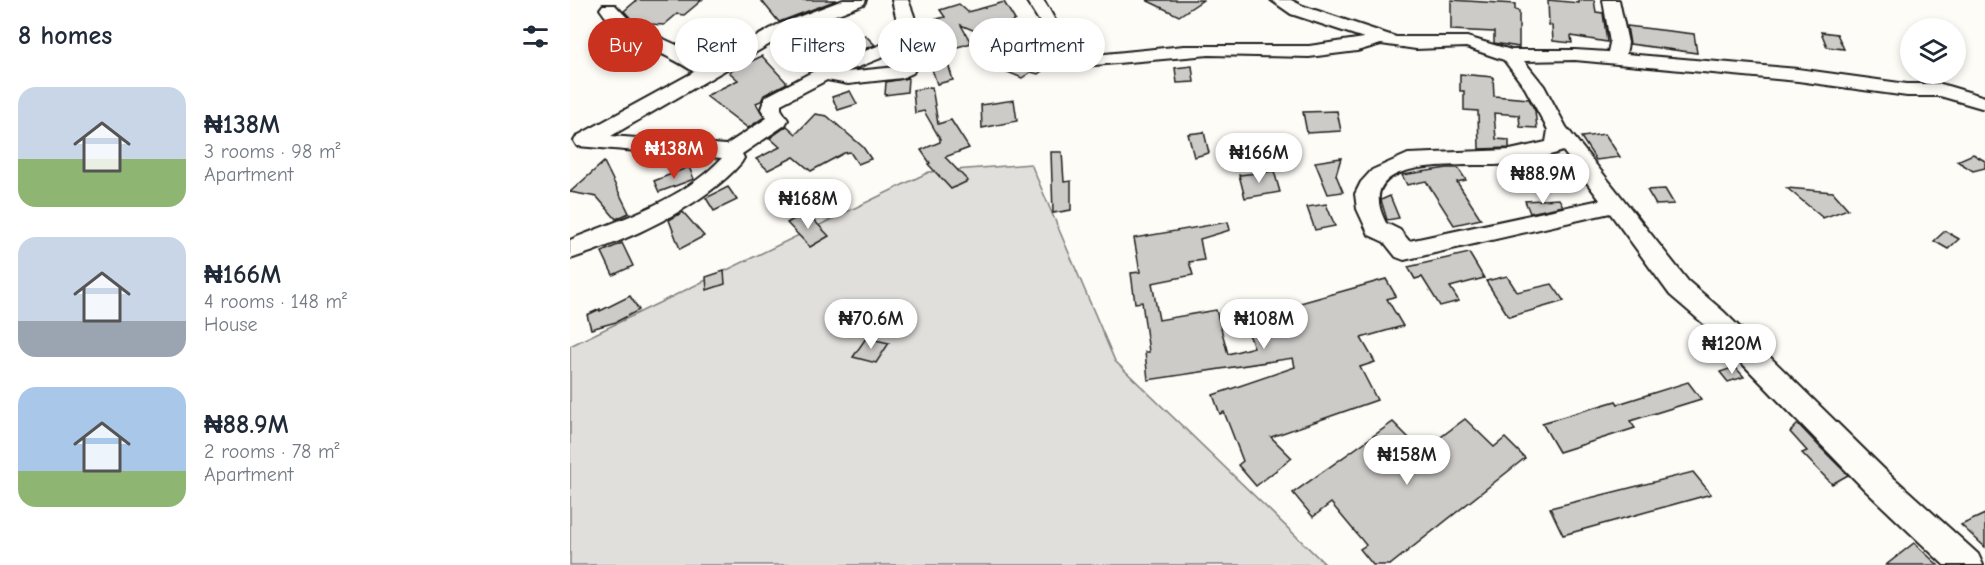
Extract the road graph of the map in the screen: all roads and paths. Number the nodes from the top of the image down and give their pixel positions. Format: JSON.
{"nodes":[{"id":1,"x":858,"y":0,"type":"edge"},
{"id":2,"x":900,"y":0,"type":"edge"},
{"id":3,"x":1034,"y":0,"type":"edge"},
{"id":4,"x":1279,"y":0,"type":"edge"},
{"id":5,"x":1611,"y":0,"type":"edge"},
{"id":6,"x":609,"y":9,"type":"dead end"},
{"id":7,"x":905,"y":18,"type":"edge"},
{"id":8,"x":1381,"y":38,"type":"junction"},
{"id":9,"x":758,"y":44,"type":"edge"},
{"id":10,"x":675,"y":51,"type":"edge"},
{"id":11,"x":1510,"y":56,"type":"junction"},
{"id":12,"x":1616,"y":58,"type":"junction"},
{"id":13,"x":707,"y":72,"type":"edge"},
{"id":14,"x":824,"y":72,"type":"joint"},
{"id":15,"x":902,"y":72,"type":"edge"},
{"id":16,"x":1985,"y":103,"type":"edge"},
{"id":17,"x":612,"y":126,"type":"junction"},
{"id":18,"x":1558,"y":130,"type":"junction"},
{"id":19,"x":578,"y":140,"type":"edge"},
{"id":20,"x":732,"y":150,"type":"junction"},
{"id":21,"x":1616,"y":204,"type":"junction"},
{"id":22,"x":570,"y":250,"type":"edge"},
{"id":23,"x":1967,"y":565,"type":"edge"}],
"edges":[{"from":1,"to":9,"type":"street"},
{"from":2,"to":7,"type":"street"},
{"from":3,"to":8,"type":"street"},
{"from":4,"to":8,"type":"street"},
{"from":5,"to":12,"type":"street"},
{"from":6,"to":10,"type":"street"},
{"from":8,"to":11,"type":"street"},
{"from":11,"to":12,"type":"street"},
{"from":11,"to":18,"type":"street"},
{"from":12,"to":16,"type":"street"},
{"from":13,"to":17,"type":"street"},
{"from":14,"to":15,"type":"street"},
{"from":14,"to":20,"type":"street"},
{"from":17,"to":19,"type":"street"},
{"from":17,"to":20,"type":"street"},
{"from":18,"to":21,"type":"street"},
{"from":18,"to":21,"type":"street"},
{"from":19,"to":20,"type":"street"},
{"from":20,"to":22,"type":"street"},
{"from":21,"to":23,"type":"street"}]}
